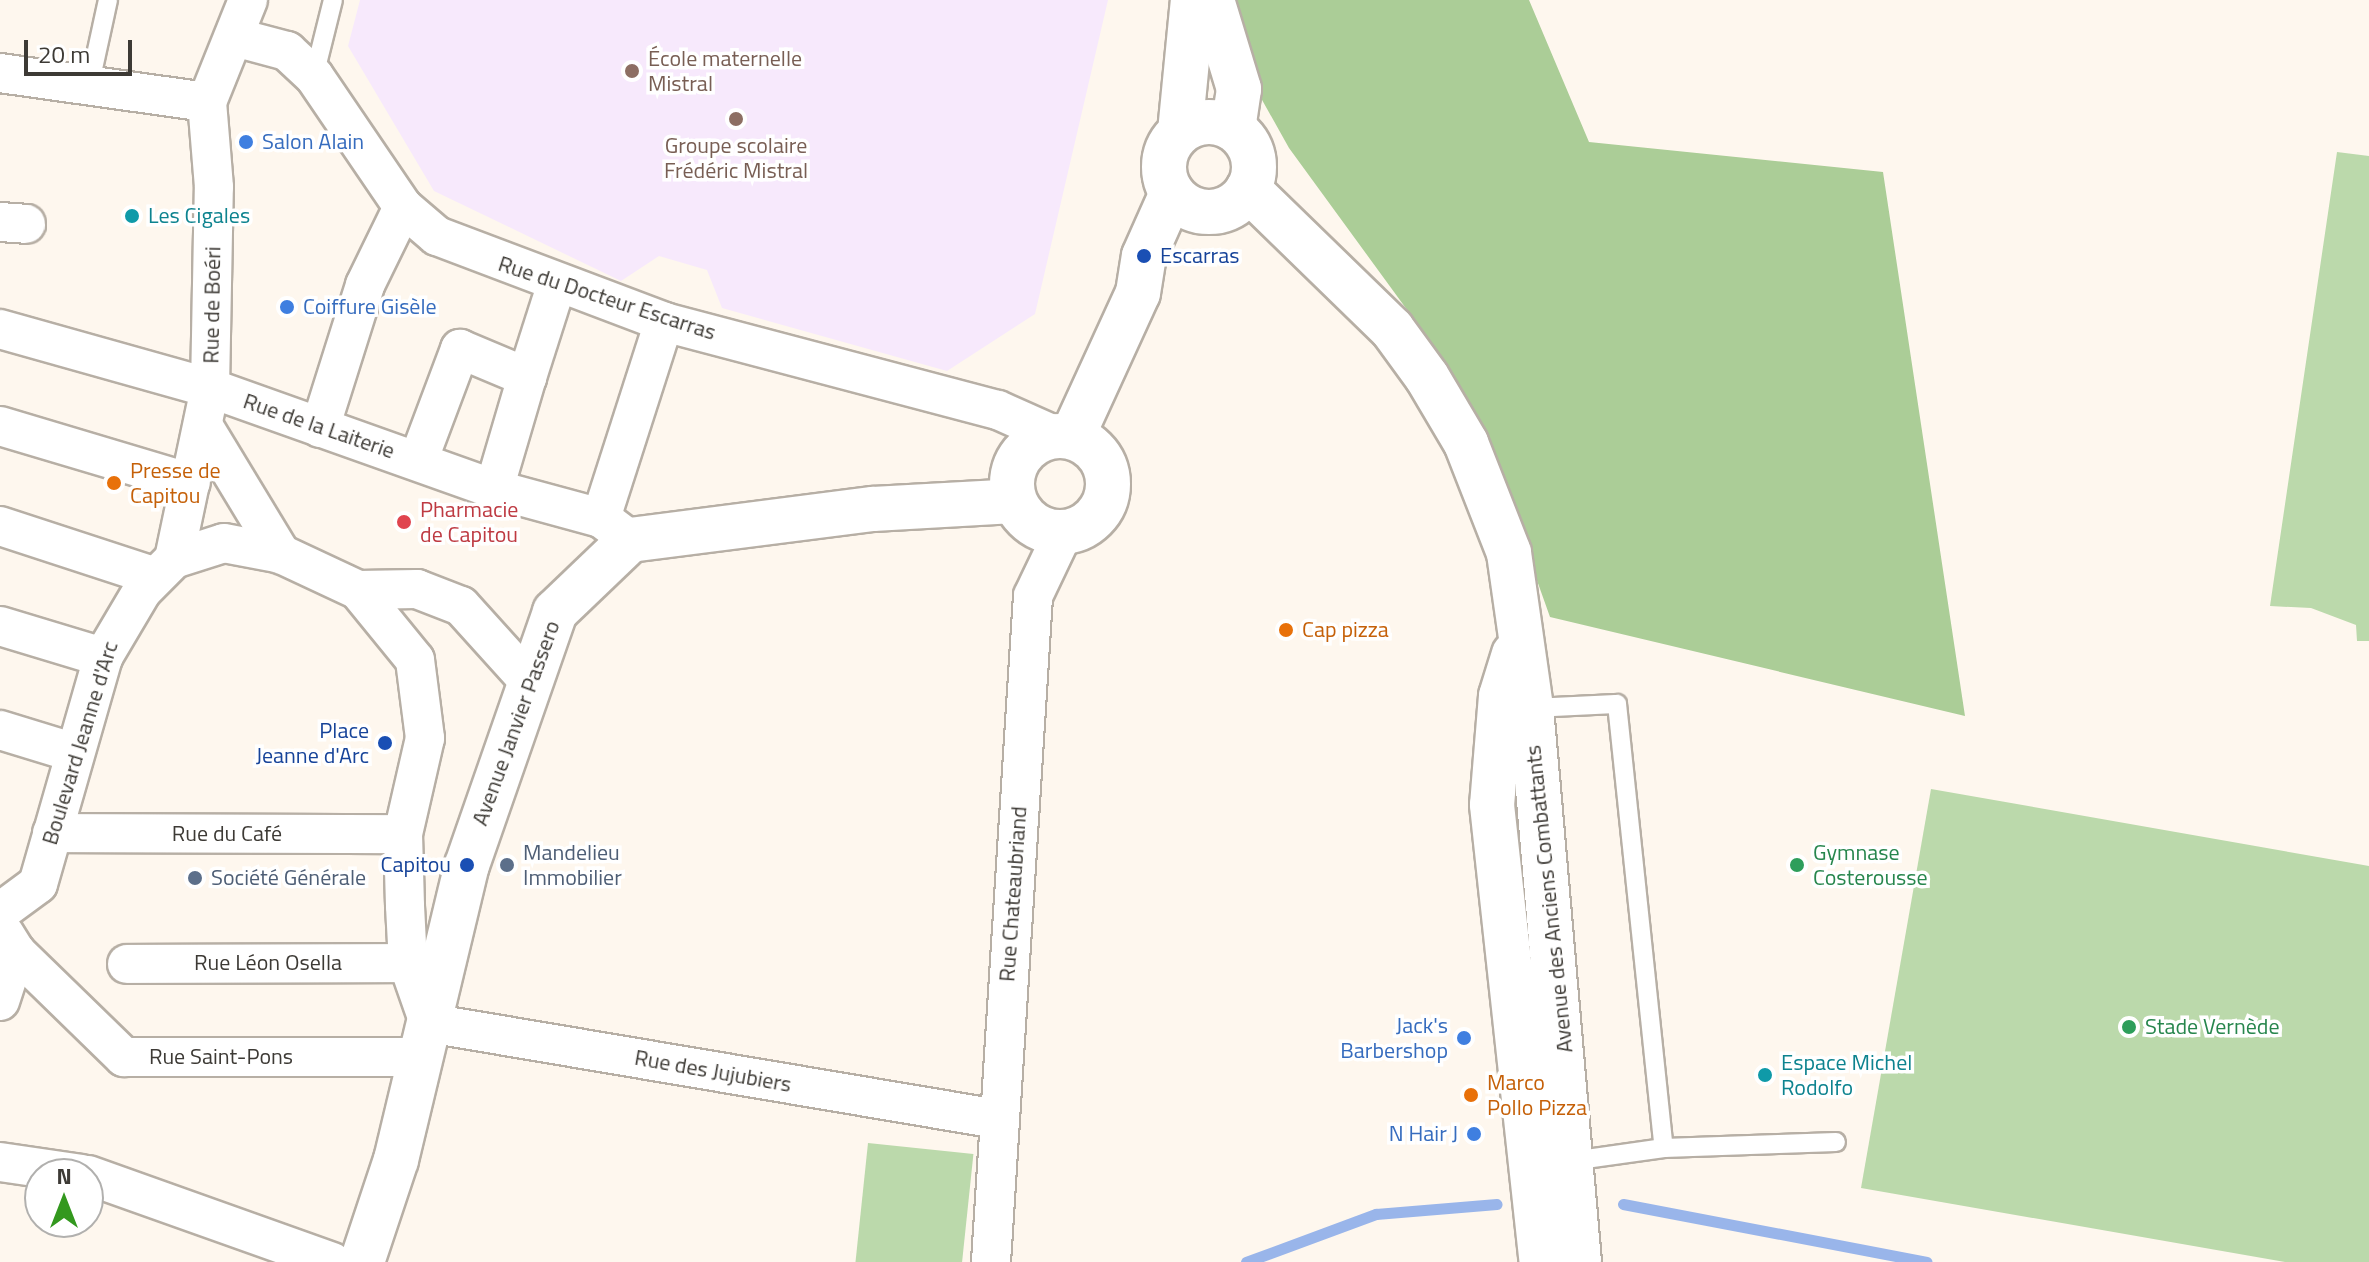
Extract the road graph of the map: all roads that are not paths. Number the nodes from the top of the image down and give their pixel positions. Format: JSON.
{"nodes":[{"id":1,"x":108,"y":0,"type":"edge"},
{"id":2,"x":248,"y":0,"type":"edge"},
{"id":3,"x":333,"y":0,"type":"edge"},
{"id":4,"x":1193,"y":0,"type":"edge"},
{"id":5,"x":1212,"y":0,"type":"edge"},
{"id":6,"x":238,"y":38,"type":"junction"},
{"id":7,"x":0,"y":73,"type":"edge"},
{"id":8,"x":314,"y":76,"type":"junction"},
{"id":9,"x":89,"y":87,"type":"junction"},
{"id":10,"x":207,"y":102,"type":"junction"},
{"id":11,"x":1233,"y":129,"type":"junction"},
{"id":12,"x":1180,"y":132,"type":"junction"},
{"id":13,"x":1248,"y":189,"type":"junction"},
{"id":14,"x":1172,"y":193,"type":"junction"},
{"id":15,"x":403,"y":207,"type":"junction"},
{"id":16,"x":556,"y":286,"type":"junction"},
{"id":17,"x":664,"y":322,"type":"junction"},
{"id":18,"x":0,"y":329,"type":"edge"},
{"id":19,"x":527,"y":377,"type":"junction"},
{"id":20,"x":210,"y":388,"type":"junction"},
{"id":21,"x":0,"y":426,"type":"edge"},
{"id":22,"x":204,"y":427,"type":"junction"},
{"id":23,"x":320,"y":428,"type":"junction"},
{"id":24,"x":1064,"y":437,"type":"junction"},
{"id":25,"x":418,"y":461,"type":"junction"},
{"id":26,"x":191,"y":483,"type":"junction"},
{"id":27,"x":494,"y":489,"type":"junction"},
{"id":28,"x":1014,"y":501,"type":"junction"},
{"id":29,"x":0,"y":526,"type":"edge"},
{"id":30,"x":616,"y":529,"type":"junction"},
{"id":31,"x":1063,"y":533,"type":"junction"},
{"id":32,"x":281,"y":554,"type":"junction"},
{"id":33,"x":164,"y":567,"type":"junction"},
{"id":34,"x":358,"y":590,"type":"junction"},
{"id":35,"x":0,"y":626,"type":"edge"},
{"id":36,"x":1521,"y":633,"type":"junction"},
{"id":37,"x":103,"y":657,"type":"junction"},
{"id":38,"x":527,"y":679,"type":"junction"},
{"id":39,"x":1531,"y":708,"type":"junction"},
{"id":40,"x":0,"y":730,"type":"edge"},
{"id":41,"x":75,"y":753,"type":"junction"},
{"id":42,"x":52,"y":833,"type":"junction"},
{"id":43,"x":403,"y":834,"type":"junction"},
{"id":44,"x":0,"y":912,"type":"edge"},
{"id":45,"x":8,"y":940,"type":"edge"},
{"id":46,"x":408,"y":963,"type":"junction"},
{"id":47,"x":127,"y":964,"type":"dead end"},
{"id":48,"x":0,"y":1001,"type":"edge"},
{"id":49,"x":424,"y":1040,"type":"junction"},
{"id":50,"x":997,"y":1119,"type":"junction"},
{"id":51,"x":1836,"y":1142,"type":"dead end"},
{"id":52,"x":1664,"y":1148,"type":"junction"},
{"id":53,"x":1571,"y":1161,"type":"junction"},
{"id":54,"x":0,"y":1162,"type":"edge"},
{"id":55,"x":24,"y":1166,"type":"edge"},
{"id":56,"x":104,"y":1181,"type":"edge"},
{"id":57,"x":332,"y":1262,"type":"edge"},
{"id":58,"x":362,"y":1262,"type":"edge"},
{"id":59,"x":991,"y":1262,"type":"edge"},
{"id":60,"x":1542,"y":1262,"type":"edge"},
{"id":61,"x":1579,"y":1262,"type":"edge"}],
"edges":[{"from":1,"to":9,"type":"lane"},
{"from":2,"to":6,"type":"street"},
{"from":3,"to":8,"type":"lane"},
{"from":4,"to":12,"type":"main road"},
{"from":5,"to":11,"type":"main road"},
{"from":6,"to":8,"type":"street","name":"Rue du Docteur Escarras"},
{"from":6,"to":10,"type":"street"},
{"from":7,"to":9,"type":"street"},
{"from":8,"to":15,"type":"street","name":"Rue du Docteur Escarras"},
{"from":9,"to":10,"type":"street"},
{"from":10,"to":20,"type":"street","name":"Rue de Boéri"},
{"from":11,"to":12,"type":"main road"},
{"from":11,"to":13,"type":"main road"},
{"from":12,"to":14,"type":"main road"},
{"from":13,"to":14,"type":"main road"},
{"from":13,"to":36,"type":"main road","name":"Avenue des Anciens Combattants"},
{"from":14,"to":24,"type":"main road"},
{"from":15,"to":16,"type":"street","name":"Rue du Docteur Escarras"},
{"from":15,"to":23,"type":"street"},
{"from":16,"to":17,"type":"street","name":"Rue du Docteur Escarras"},
{"from":16,"to":19,"type":"street"},
{"from":17,"to":24,"type":"street","name":"Rue du Docteur Escarras"},
{"from":17,"to":30,"type":"street"},
{"from":18,"to":20,"type":"street","name":"Rue de la Laiterie"},
{"from":19,"to":25,"type":"street"},
{"from":19,"to":27,"type":"street"},
{"from":20,"to":22,"type":"street","name":"Rue de Boéri"},
{"from":20,"to":23,"type":"street","name":"Rue de la Laiterie"},
{"from":21,"to":26,"type":"street"},
{"from":22,"to":26,"type":"street","name":"Rue de Boéri"},
{"from":22,"to":32,"type":"street"},
{"from":23,"to":25,"type":"street","name":"Rue de la Laiterie"},
{"from":24,"to":28,"type":"main road"},
{"from":24,"to":31,"type":"main road"},
{"from":25,"to":27,"type":"street","name":"Rue de la Laiterie"},
{"from":26,"to":33,"type":"street","name":"Rue de Boéri"},
{"from":27,"to":30,"type":"street","name":"Rue de la Laiterie"},
{"from":28,"to":30,"type":"main road"},
{"from":28,"to":31,"type":"main road"},
{"from":29,"to":33,"type":"street"},
{"from":30,"to":38,"type":"main road","name":"Avenue Janvier Passero"},
{"from":31,"to":50,"type":"street","name":"Rue Chateaubriand"},
{"from":32,"to":33,"type":"street"},
{"from":32,"to":34,"type":"street"},
{"from":33,"to":37,"type":"street","name":"Boulevard Jeanne d'Arc"},
{"from":34,"to":38,"type":"street"},
{"from":34,"to":43,"type":"street"},
{"from":35,"to":37,"type":"street"},
{"from":36,"to":39,"type":"main road","name":"Avenue des Anciens Combattants"},
{"from":36,"to":60,"type":"main road","name":"Avenue des Anciens Combattants"},
{"from":37,"to":41,"type":"street","name":"Boulevard Jeanne d'Arc"},
{"from":38,"to":49,"type":"main road","name":"Avenue Janvier Passero"},
{"from":39,"to":52,"type":"lane"},
{"from":39,"to":53,"type":"main road","name":"Avenue des Anciens Combattants"},
{"from":40,"to":41,"type":"street"},
{"from":41,"to":42,"type":"street","name":"Boulevard Jeanne d'Arc"},
{"from":42,"to":43,"type":"street","name":"Rue du Café"},
{"from":42,"to":44,"type":"street","name":"Boulevard Jeanne d'Arc"},
{"from":43,"to":46,"type":"street"},
{"from":45,"to":48,"type":"street"},
{"from":45,"to":49,"type":"street","name":"Rue Saint-Pons"},
{"from":46,"to":47,"type":"street","name":"Rue Léon Osella"},
{"from":46,"to":49,"type":"street"},
{"from":49,"to":50,"type":"street","name":"Rue des Jujubiers"},
{"from":49,"to":58,"type":"main road","name":"Avenue Janvier Passero"},
{"from":50,"to":59,"type":"street","name":"Rue Chateaubriand"},
{"from":51,"to":52,"type":"lane"},
{"from":52,"to":53,"type":"lane"},
{"from":53,"to":61,"type":"main road","name":"Avenue des Anciens Combattants"},
{"from":54,"to":55,"type":"street"},
{"from":56,"to":57,"type":"street"}]}
